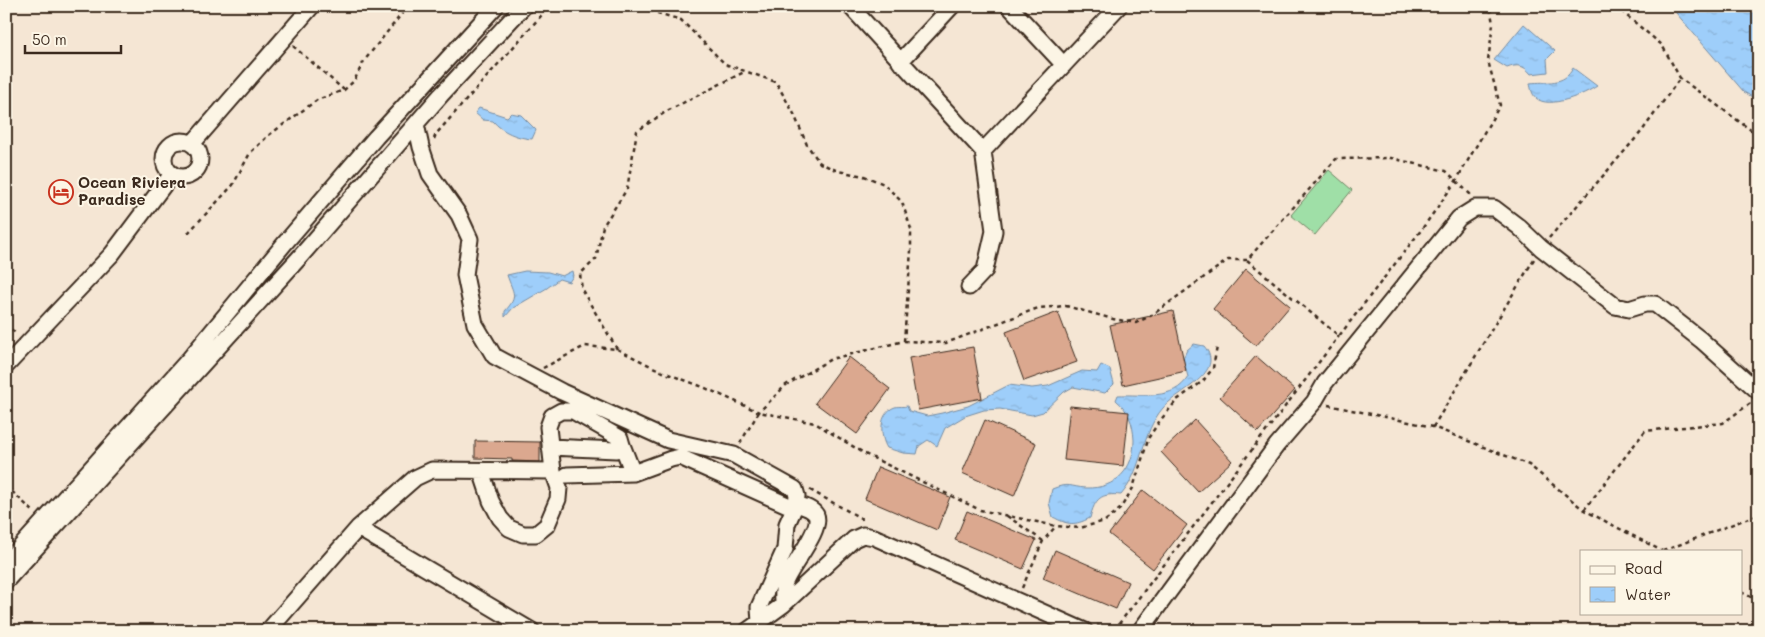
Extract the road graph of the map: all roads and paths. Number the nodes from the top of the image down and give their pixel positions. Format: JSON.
{"nodes":[{"id":1,"x":312,"y":6,"type":"edge"},
{"id":2,"x":408,"y":6,"type":"edge"},
{"id":3,"x":496,"y":6,"type":"edge"},
{"id":4,"x":524,"y":6,"type":"edge"},
{"id":5,"x":559,"y":6,"type":"edge"},
{"id":6,"x":634,"y":6,"type":"edge"},
{"id":7,"x":850,"y":6,"type":"edge"},
{"id":8,"x":952,"y":6,"type":"edge"},
{"id":9,"x":1009,"y":6,"type":"edge"},
{"id":10,"x":1119,"y":6,"type":"edge"},
{"id":11,"x":1490,"y":6,"type":"edge"},
{"id":12,"x":1615,"y":6,"type":"edge"},
{"id":13,"x":284,"y":38,"type":"junction"},
{"id":14,"x":900,"y":62,"type":"junction"},
{"id":15,"x":1064,"y":65,"type":"junction"},
{"id":16,"x":746,"y":70,"type":"junction"},
{"id":17,"x":1680,"y":78,"type":"junction"},
{"id":18,"x":344,"y":90,"type":"junction"},
{"id":19,"x":416,"y":124,"type":"junction"},
{"id":20,"x":1759,"y":136,"type":"edge"},
{"id":21,"x":433,"y":141,"type":"dead end"},
{"id":22,"x":192,"y":144,"type":"junction"},
{"id":23,"x":983,"y":152,"type":"junction"},
{"id":24,"x":172,"y":174,"type":"junction"},
{"id":25,"x":1456,"y":181,"type":"junction"},
{"id":26,"x":1475,"y":208,"type":"junction"},
{"id":27,"x":188,"y":232,"type":"dead end"},
{"id":28,"x":1541,"y":248,"type":"junction"},
{"id":29,"x":1246,"y":260,"type":"junction"},
{"id":30,"x":970,"y":287,"type":"dead end"},
{"id":31,"x":1339,"y":336,"type":"junction"},
{"id":32,"x":904,"y":341,"type":"junction"},
{"id":33,"x":1217,"y":347,"type":"dead end"},
{"id":34,"x":617,"y":349,"type":"junction"},
{"id":35,"x":6,"y":366,"type":"edge"},
{"id":36,"x":541,"y":369,"type":"dead end"},
{"id":37,"x":1759,"y":392,"type":"edge"},
{"id":38,"x":1759,"y":398,"type":"edge"},
{"id":39,"x":1314,"y":402,"type":"junction"},
{"id":40,"x":759,"y":412,"type":"junction"},
{"id":41,"x":1433,"y":427,"type":"junction"},
{"id":42,"x":622,"y":445,"type":"junction"},
{"id":43,"x":550,"y":447,"type":"junction"},
{"id":44,"x":736,"y":450,"type":"dead end"},
{"id":45,"x":481,"y":471,"type":"junction"},
{"id":46,"x":560,"y":473,"type":"junction"},
{"id":47,"x":633,"y":473,"type":"junction"},
{"id":48,"x":6,"y":486,"type":"edge"},
{"id":49,"x":804,"y":487,"type":"dead end"},
{"id":50,"x":795,"y":506,"type":"junction"},
{"id":51,"x":1584,"y":510,"type":"junction"},
{"id":52,"x":1759,"y":514,"type":"edge"},
{"id":53,"x":1007,"y":516,"type":"junction"},
{"id":54,"x":43,"y":521,"type":"junction"},
{"id":55,"x":786,"y":524,"type":"junction"},
{"id":56,"x":872,"y":524,"type":"dead end"},
{"id":57,"x":1056,"y":526,"type":"junction"},
{"id":58,"x":358,"y":528,"type":"junction"},
{"id":59,"x":811,"y":538,"type":"junction"},
{"id":60,"x":1043,"y":541,"type":"junction"},
{"id":61,"x":1660,"y":550,"type":"edge"},
{"id":62,"x":1665,"y":550,"type":"edge"},
{"id":63,"x":6,"y":563,"type":"edge"},
{"id":64,"x":6,"y":581,"type":"edge"},
{"id":65,"x":1020,"y":591,"type":"dead end"},
{"id":66,"x":1742,"y":592,"type":"edge"},
{"id":67,"x":1759,"y":601,"type":"edge"},
{"id":68,"x":783,"y":605,"type":"junction"},
{"id":69,"x":753,"y":627,"type":"edge"},
{"id":70,"x":1091,"y":628,"type":"edge"},
{"id":71,"x":268,"y":631,"type":"edge"},
{"id":72,"x":532,"y":631,"type":"edge"},
{"id":73,"x":1140,"y":631,"type":"edge"}],
"edges":[{"from":1,"to":13,"type":"street"},
{"from":2,"to":18,"type":"path"},
{"from":3,"to":54,"type":"street"},
{"from":4,"to":19,"type":"street"},
{"from":5,"to":21,"type":"path"},
{"from":6,"to":16,"type":"path"},
{"from":7,"to":14,"type":"street"},
{"from":8,"to":14,"type":"street"},
{"from":9,"to":15,"type":"street"},
{"from":10,"to":15,"type":"street"},
{"from":11,"to":25,"type":"path"},
{"from":12,"to":17,"type":"path"},
{"from":13,"to":18,"type":"path"},
{"from":13,"to":22,"type":"street"},
{"from":14,"to":23,"type":"street"},
{"from":15,"to":23,"type":"street"},
{"from":16,"to":32,"type":"path"},
{"from":16,"to":34,"type":"path"},
{"from":17,"to":20,"type":"path"},
{"from":17,"to":28,"type":"path"},
{"from":18,"to":27,"type":"path"},
{"from":19,"to":50,"type":"street"},
{"from":19,"to":64,"type":"street"},
{"from":22,"to":24,"type":"street"},
{"from":22,"to":24,"type":"street"},
{"from":23,"to":30,"type":"street"},
{"from":24,"to":35,"type":"street"},
{"from":25,"to":26,"type":"path"},
{"from":25,"to":29,"type":"path"},
{"from":25,"to":31,"type":"path"},
{"from":26,"to":28,"type":"street"},
{"from":26,"to":39,"type":"street"},
{"from":28,"to":37,"type":"street"},
{"from":28,"to":41,"type":"path"},
{"from":29,"to":31,"type":"path"},
{"from":29,"to":32,"type":"path"},
{"from":31,"to":70,"type":"path"},
{"from":32,"to":40,"type":"path"},
{"from":33,"to":57,"type":"path"},
{"from":34,"to":36,"type":"path"},
{"from":34,"to":40,"type":"path"},
{"from":38,"to":51,"type":"path"},
{"from":39,"to":41,"type":"path"},
{"from":39,"to":73,"type":"street"},
{"from":40,"to":44,"type":"path"},
{"from":40,"to":53,"type":"path"},
{"from":41,"to":51,"type":"path"},
{"from":42,"to":43,"type":"street"},
{"from":42,"to":43,"type":"street"},
{"from":42,"to":47,"type":"street"},
{"from":43,"to":46,"type":"street"},
{"from":45,"to":46,"type":"street"},
{"from":45,"to":46,"type":"street"},
{"from":45,"to":58,"type":"street"},
{"from":46,"to":47,"type":"street"},
{"from":47,"to":50,"type":"street"},
{"from":48,"to":54,"type":"path"},
{"from":49,"to":56,"type":"path"},
{"from":50,"to":55,"type":"street"},
{"from":50,"to":59,"type":"street"},
{"from":51,"to":61,"type":"path"},
{"from":52,"to":62,"type":"path"},
{"from":53,"to":57,"type":"path"},
{"from":53,"to":60,"type":"path"},
{"from":54,"to":63,"type":"street"},
{"from":55,"to":59,"type":"street"},
{"from":55,"to":69,"type":"street"},
{"from":57,"to":60,"type":"path"},
{"from":58,"to":71,"type":"street"},
{"from":58,"to":72,"type":"street"},
{"from":59,"to":68,"type":"street"},
{"from":60,"to":65,"type":"path"},
{"from":66,"to":67,"type":"path"},
{"from":68,"to":69,"type":"street"},
{"from":68,"to":70,"type":"street"}]}
